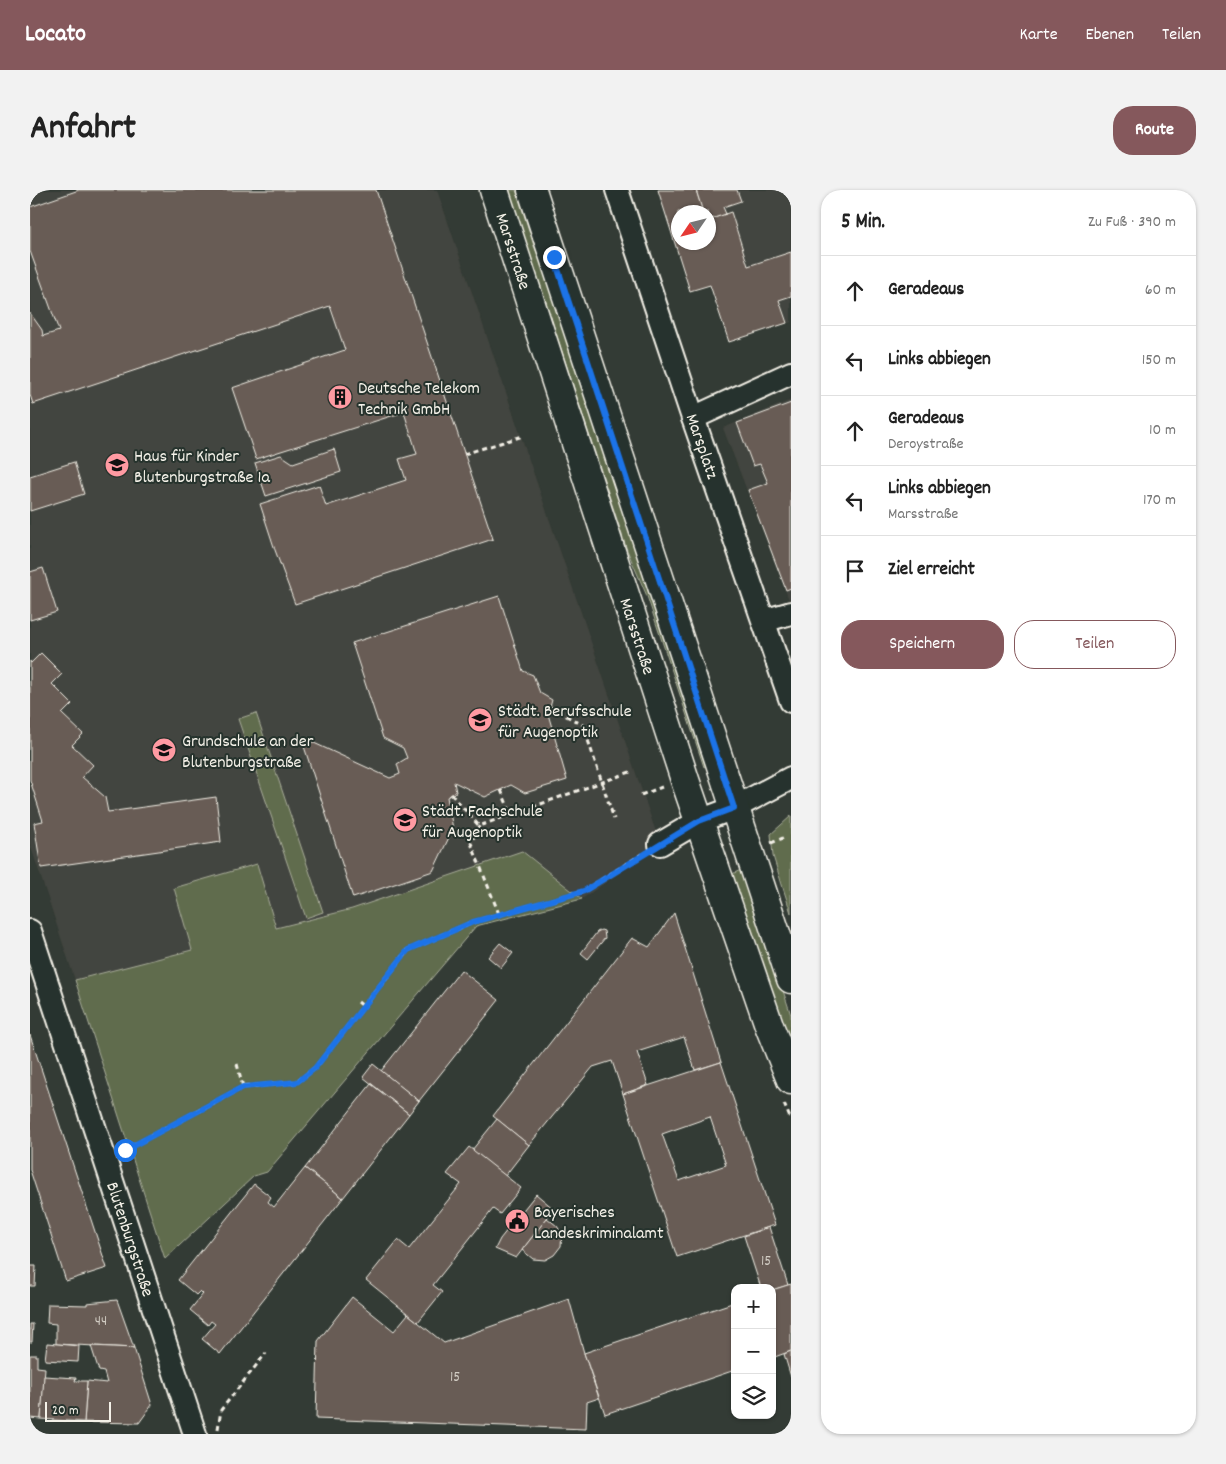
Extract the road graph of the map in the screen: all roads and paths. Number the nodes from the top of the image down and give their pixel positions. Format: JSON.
{"nodes":[{"id":1,"x":494,"y":190,"type":"edge"},
{"id":2,"x":532,"y":190,"type":"edge"},
{"id":3,"x":617,"y":190,"type":"edge"},
{"id":4,"x":791,"y":373,"type":"edge"},
{"id":5,"x":693,"y":418,"type":"junction"},
{"id":6,"x":523,"y":436,"type":"dead end"},
{"id":7,"x":464,"y":454,"type":"dead end"},
{"id":8,"x":791,"y":613,"type":"edge"},
{"id":9,"x":763,"y":621,"type":"junction"},
{"id":10,"x":791,"y":702,"type":"edge"},
{"id":11,"x":550,"y":707,"type":"dead end"},
{"id":12,"x":633,"y":771,"type":"dead end"},
{"id":13,"x":791,"y":778,"type":"edge"},
{"id":14,"x":603,"y":782,"type":"junction"},
{"id":15,"x":665,"y":787,"type":"dead end"},
{"id":16,"x":501,"y":790,"type":"dead end"},
{"id":17,"x":451,"y":794,"type":"dead end"},
{"id":18,"x":641,"y":795,"type":"dead end"},
{"id":19,"x":734,"y":808,"type":"junction"},
{"id":20,"x":511,"y":814,"type":"junction"},
{"id":21,"x":614,"y":819,"type":"dead end"},
{"id":22,"x":699,"y":821,"type":"junction"},
{"id":23,"x":479,"y":826,"type":"junction"},
{"id":24,"x":660,"y":844,"type":"joint"},
{"id":25,"x":499,"y":914,"type":"junction"},
{"id":26,"x":30,"y":931,"type":"edge"},
{"id":27,"x":791,"y":979,"type":"edge"},
{"id":28,"x":358,"y":1002,"type":"dead end"},
{"id":29,"x":364,"y":1007,"type":"junction"},
{"id":30,"x":237,"y":1064,"type":"dead end"},
{"id":31,"x":791,"y":1080,"type":"edge"},
{"id":32,"x":243,"y":1087,"type":"junction"},
{"id":33,"x":125,"y":1150,"type":"dead end"},
{"id":34,"x":266,"y":1353,"type":"dead end"},
{"id":35,"x":218,"y":1430,"type":"dead end"},
{"id":36,"x":195,"y":1434,"type":"edge"}],
"edges":[{"from":1,"to":22,"type":"main road","name":"Marsstraße"},
{"from":2,"to":19,"type":"main road","name":"Marsstraße"},
{"from":3,"to":5,"type":"street","name":"Marsplatz"},
{"from":4,"to":5,"type":"street"},
{"from":5,"to":9,"type":"street","name":"Marsplatz"},
{"from":6,"to":7,"type":"path"},
{"from":8,"to":9,"type":"street"},
{"from":9,"to":10,"type":"street","name":"Marsplatz"},
{"from":11,"to":14,"type":"path"},
{"from":12,"to":14,"type":"path"},
{"from":13,"to":19,"type":"street"},
{"from":14,"to":20,"type":"path"},
{"from":14,"to":21,"type":"path"},
{"from":15,"to":18,"type":"path"},
{"from":16,"to":20,"type":"path"},
{"from":17,"to":23,"type":"path"},
{"from":19,"to":22,"type":"street"},
{"from":19,"to":27,"type":"main road","name":"Marsstraße"},
{"from":20,"to":23,"type":"path"},
{"from":22,"to":24,"type":"street"},
{"from":22,"to":31,"type":"main road","name":"Marsstraße"},
{"from":23,"to":25,"type":"path"},
{"from":24,"to":25,"type":"path"},
{"from":25,"to":29,"type":"path"},
{"from":26,"to":36,"type":"street","name":"Blutenburgstraße"},
{"from":28,"to":29,"type":"path"},
{"from":29,"to":32,"type":"path"},
{"from":30,"to":32,"type":"path"},
{"from":32,"to":33,"type":"path"},
{"from":34,"to":35,"type":"path"}]}
